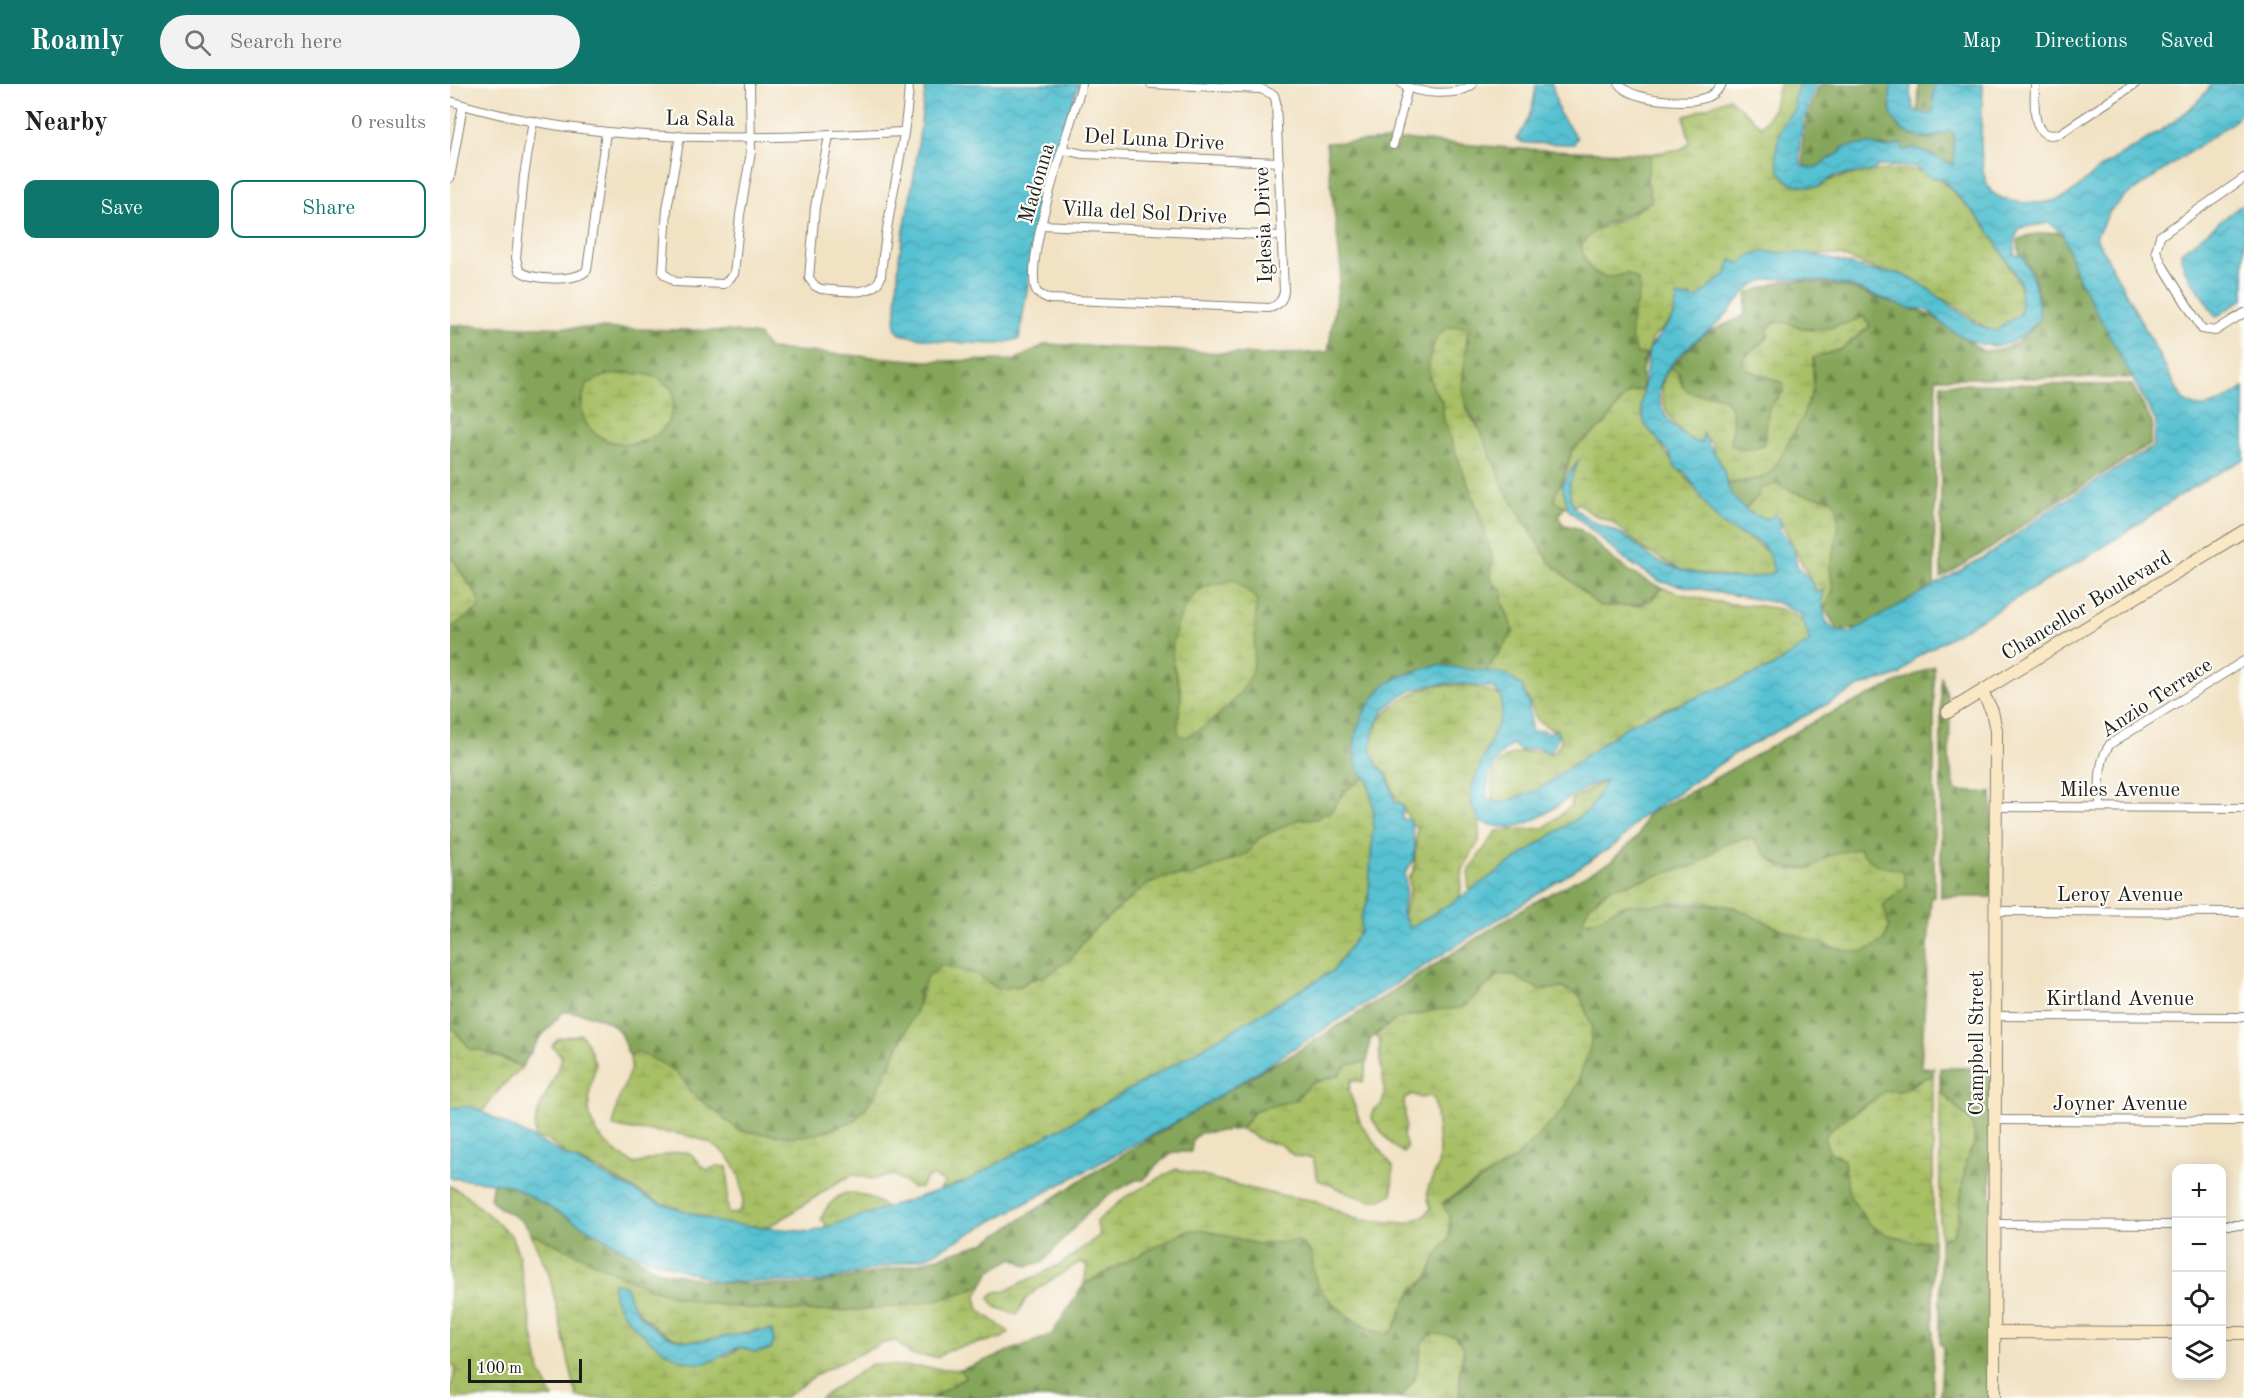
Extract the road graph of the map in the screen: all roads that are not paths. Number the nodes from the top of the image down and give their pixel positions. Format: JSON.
{"nodes":[{"id":1,"x":750,"y":84,"type":"edge"},
{"id":2,"x":909,"y":84,"type":"edge"},
{"id":3,"x":1082,"y":84,"type":"edge"},
{"id":4,"x":1151,"y":84,"type":"edge"},
{"id":5,"x":1619,"y":84,"type":"edge"},
{"id":6,"x":1722,"y":84,"type":"edge"},
{"id":7,"x":2035,"y":84,"type":"edge"},
{"id":8,"x":1472,"y":85,"type":"edge"},
{"id":9,"x":2132,"y":85,"type":"edge"},
{"id":10,"x":1405,"y":86,"type":"edge"},
{"id":11,"x":450,"y":101,"type":"edge"},
{"id":12,"x":463,"y":105,"type":"junction"},
{"id":13,"x":533,"y":121,"type":"junction"},
{"id":14,"x":606,"y":132,"type":"junction"},
{"id":15,"x":904,"y":132,"type":"junction"},
{"id":16,"x":680,"y":136,"type":"junction"},
{"id":17,"x":829,"y":136,"type":"junction"},
{"id":18,"x":751,"y":137,"type":"junction"},
{"id":19,"x":1393,"y":146,"type":"dead end"},
{"id":20,"x":1064,"y":150,"type":"junction"},
{"id":21,"x":1279,"y":162,"type":"junction"},
{"id":22,"x":450,"y":178,"type":"edge"},
{"id":23,"x":2244,"y":178,"type":"edge"},
{"id":24,"x":1041,"y":225,"type":"junction"},
{"id":25,"x":1282,"y":236,"type":"junction"},
{"id":26,"x":1037,"y":293,"type":"joint"},
{"id":27,"x":2244,"y":313,"type":"edge"},
{"id":28,"x":2244,"y":531,"type":"edge"},
{"id":29,"x":2244,"y":661,"type":"edge"},
{"id":30,"x":1982,"y":692,"type":"junction"},
{"id":31,"x":1948,"y":712,"type":"dead end"},
{"id":32,"x":1996,"y":807,"type":"junction"},
{"id":33,"x":2100,"y":807,"type":"junction"},
{"id":34,"x":2244,"y":808,"type":"edge"},
{"id":35,"x":1996,"y":911,"type":"junction"},
{"id":36,"x":2244,"y":912,"type":"edge"},
{"id":37,"x":1995,"y":1016,"type":"junction"},
{"id":38,"x":2244,"y":1017,"type":"edge"},
{"id":39,"x":1995,"y":1120,"type":"junction"},
{"id":40,"x":2244,"y":1121,"type":"edge"},
{"id":41,"x":1995,"y":1224,"type":"junction"},
{"id":42,"x":2172,"y":1225,"type":"edge"},
{"id":43,"x":2226,"y":1225,"type":"edge"},
{"id":44,"x":2244,"y":1225,"type":"edge"},
{"id":45,"x":1994,"y":1332,"type":"junction"},
{"id":46,"x":2172,"y":1333,"type":"edge"},
{"id":47,"x":2226,"y":1333,"type":"edge"},
{"id":48,"x":2244,"y":1333,"type":"edge"},
{"id":49,"x":1994,"y":1398,"type":"edge"}],
"edges":[{"from":1,"to":18,"type":"street"},
{"from":2,"to":15,"type":"street"},
{"from":3,"to":20,"type":"street","name":"Madonna"},
{"from":4,"to":21,"type":"street","name":"Iglesia Drive"},
{"from":5,"to":6,"type":"street"},
{"from":7,"to":9,"type":"street"},
{"from":8,"to":10,"type":"street"},
{"from":10,"to":19,"type":"street"},
{"from":11,"to":12,"type":"street","name":"La Sala"},
{"from":12,"to":13,"type":"street","name":"La Sala"},
{"from":12,"to":22,"type":"street"},
{"from":13,"to":14,"type":"street","name":"La Sala"},
{"from":13,"to":14,"type":"street"},
{"from":14,"to":16,"type":"street","name":"La Sala"},
{"from":15,"to":17,"type":"street","name":"La Sala"},
{"from":15,"to":17,"type":"street"},
{"from":16,"to":18,"type":"street","name":"La Sala"},
{"from":16,"to":18,"type":"street"},
{"from":17,"to":18,"type":"street","name":"La Sala"},
{"from":20,"to":21,"type":"street","name":"Del Luna Drive"},
{"from":20,"to":24,"type":"street","name":"Madonna"},
{"from":21,"to":25,"type":"street","name":"Iglesia Drive"},
{"from":23,"to":27,"type":"street"},
{"from":24,"to":25,"type":"street","name":"Villa del Sol Drive"},
{"from":24,"to":26,"type":"street","name":"Madonna"},
{"from":25,"to":26,"type":"street","name":"Iglesia Drive"},
{"from":28,"to":30,"type":"street","name":"Chancellor Boulevard"},
{"from":29,"to":33,"type":"street","name":"Anzio Terrace"},
{"from":30,"to":31,"type":"street","name":"Chancellor Boulevard"},
{"from":30,"to":32,"type":"street","name":"Campbell Street"},
{"from":32,"to":33,"type":"street","name":"Miles Avenue"},
{"from":32,"to":35,"type":"street","name":"Campbell Street"},
{"from":33,"to":34,"type":"street","name":"Miles Avenue"},
{"from":35,"to":36,"type":"street","name":"Leroy Avenue"},
{"from":35,"to":37,"type":"street","name":"Campbell Street"},
{"from":37,"to":38,"type":"street","name":"Kirtland Avenue"},
{"from":37,"to":39,"type":"street","name":"Campbell Street"},
{"from":39,"to":40,"type":"street","name":"Joyner Avenue"},
{"from":39,"to":41,"type":"street","name":"Campbell Street"},
{"from":41,"to":42,"type":"street"},
{"from":41,"to":45,"type":"street","name":"Campbell Street"},
{"from":43,"to":44,"type":"street"},
{"from":45,"to":46,"type":"street"},
{"from":45,"to":49,"type":"street","name":"Campbell Street"},
{"from":47,"to":48,"type":"street"}]}
